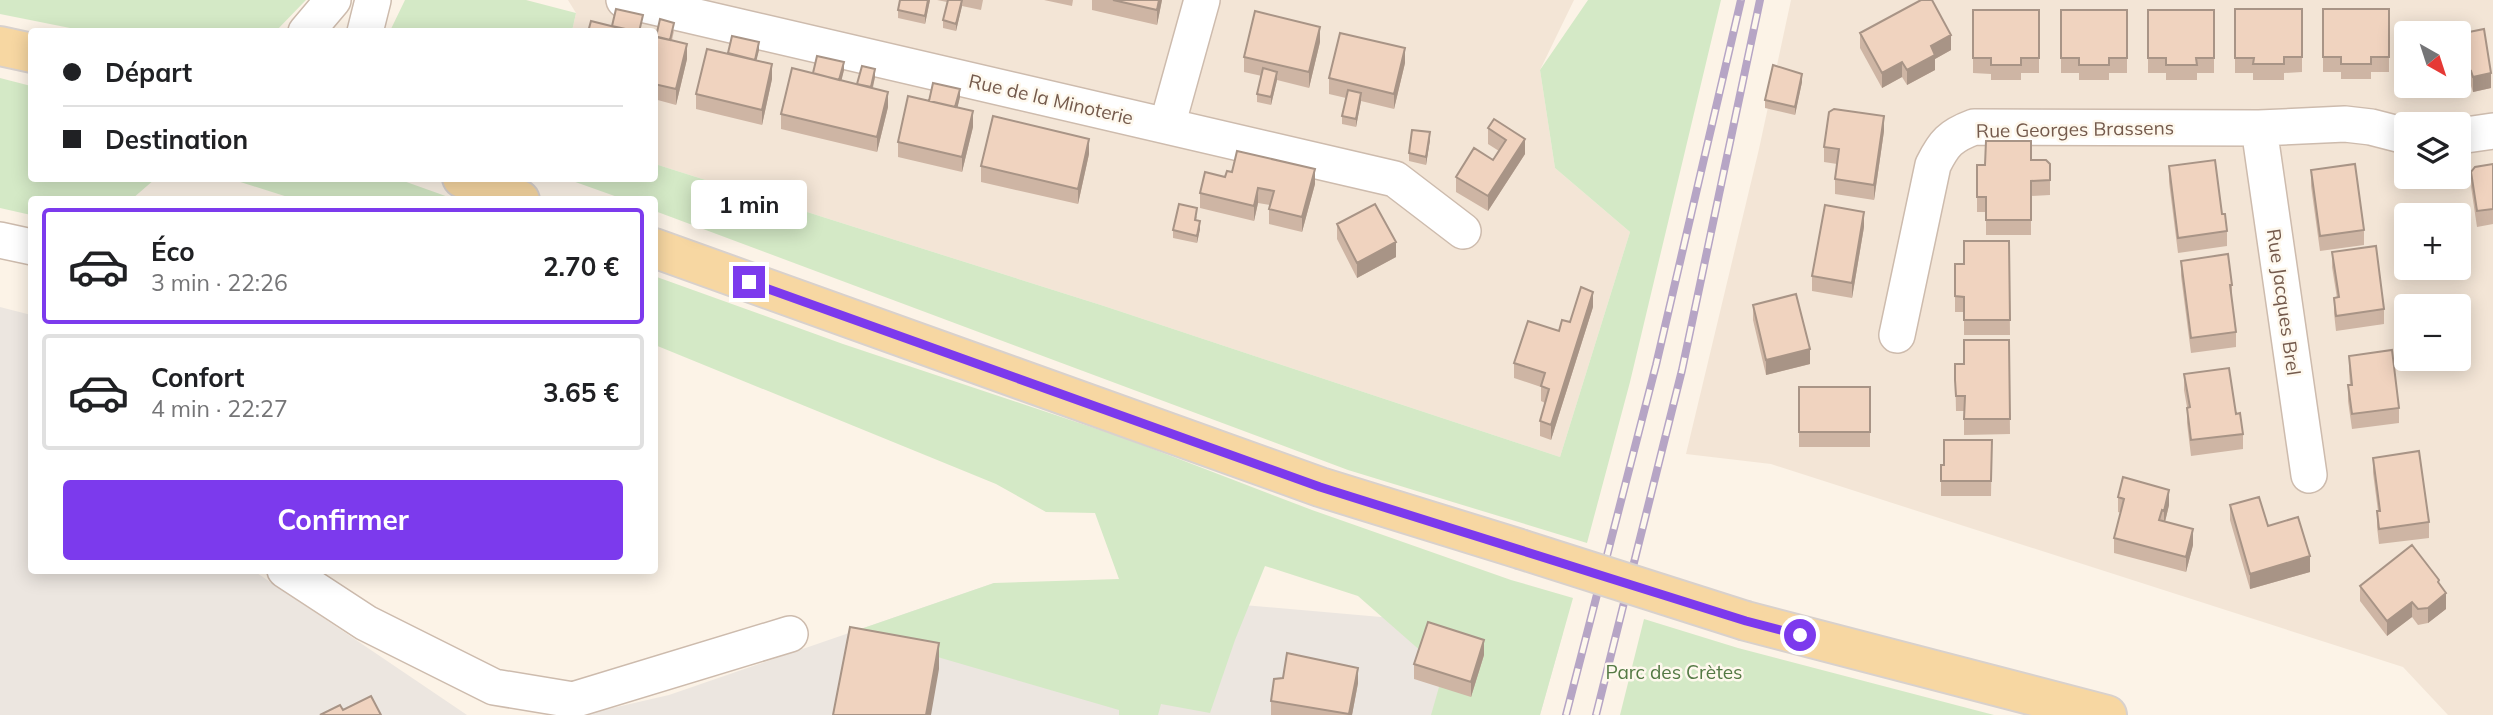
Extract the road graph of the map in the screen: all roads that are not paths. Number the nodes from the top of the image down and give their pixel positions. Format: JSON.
{"nodes":[{"id":1,"x":333,"y":0,"type":"edge"},
{"id":2,"x":373,"y":0,"type":"edge"},
{"id":3,"x":624,"y":0,"type":"edge"},
{"id":4,"x":1202,"y":0,"type":"edge"},
{"id":5,"x":309,"y":28,"type":"edge"},
{"id":6,"x":366,"y":28,"type":"edge"},
{"id":7,"x":0,"y":46,"type":"edge"},
{"id":8,"x":28,"y":52,"type":"edge"},
{"id":9,"x":1167,"y":126,"type":"junction"},
{"id":10,"x":2259,"y":128,"type":"junction"},
{"id":11,"x":2493,"y":131,"type":"edge"},
{"id":12,"x":2394,"y":133,"type":"edge"},
{"id":13,"x":2471,"y":134,"type":"edge"},
{"id":14,"x":473,"y":182,"type":"edge"},
{"id":15,"x":509,"y":196,"type":"edge"},
{"id":16,"x":1463,"y":231,"type":"dead end"},
{"id":17,"x":0,"y":240,"type":"edge"},
{"id":18,"x":28,"y":246,"type":"edge"},
{"id":19,"x":658,"y":249,"type":"edge"},
{"id":20,"x":1897,"y":335,"type":"dead end"},
{"id":21,"x":2309,"y":475,"type":"dead end"},
{"id":22,"x":291,"y":574,"type":"edge"},
{"id":23,"x":790,"y":634,"type":"dead end"},
{"id":24,"x":2107,"y":715,"type":"edge"}],
"edges":[{"from":1,"to":5,"type":"street"},
{"from":2,"to":6,"type":"street"},
{"from":3,"to":9,"type":"street","name":"Rue de la Minoterie"},
{"from":4,"to":9,"type":"street"},
{"from":7,"to":8,"type":"main road"},
{"from":9,"to":16,"type":"street","name":"Rue de la Minoterie"},
{"from":10,"to":12,"type":"street","name":"Rue Georges Brassens"},
{"from":10,"to":20,"type":"street","name":"Rue Georges Brassens"},
{"from":10,"to":21,"type":"street","name":"Rue Jacques Brel"},
{"from":11,"to":13,"type":"street"},
{"from":14,"to":15,"type":"main road"},
{"from":17,"to":18,"type":"street"},
{"from":19,"to":24,"type":"main road","bridge":true},
{"from":22,"to":23,"type":"street"}]}
